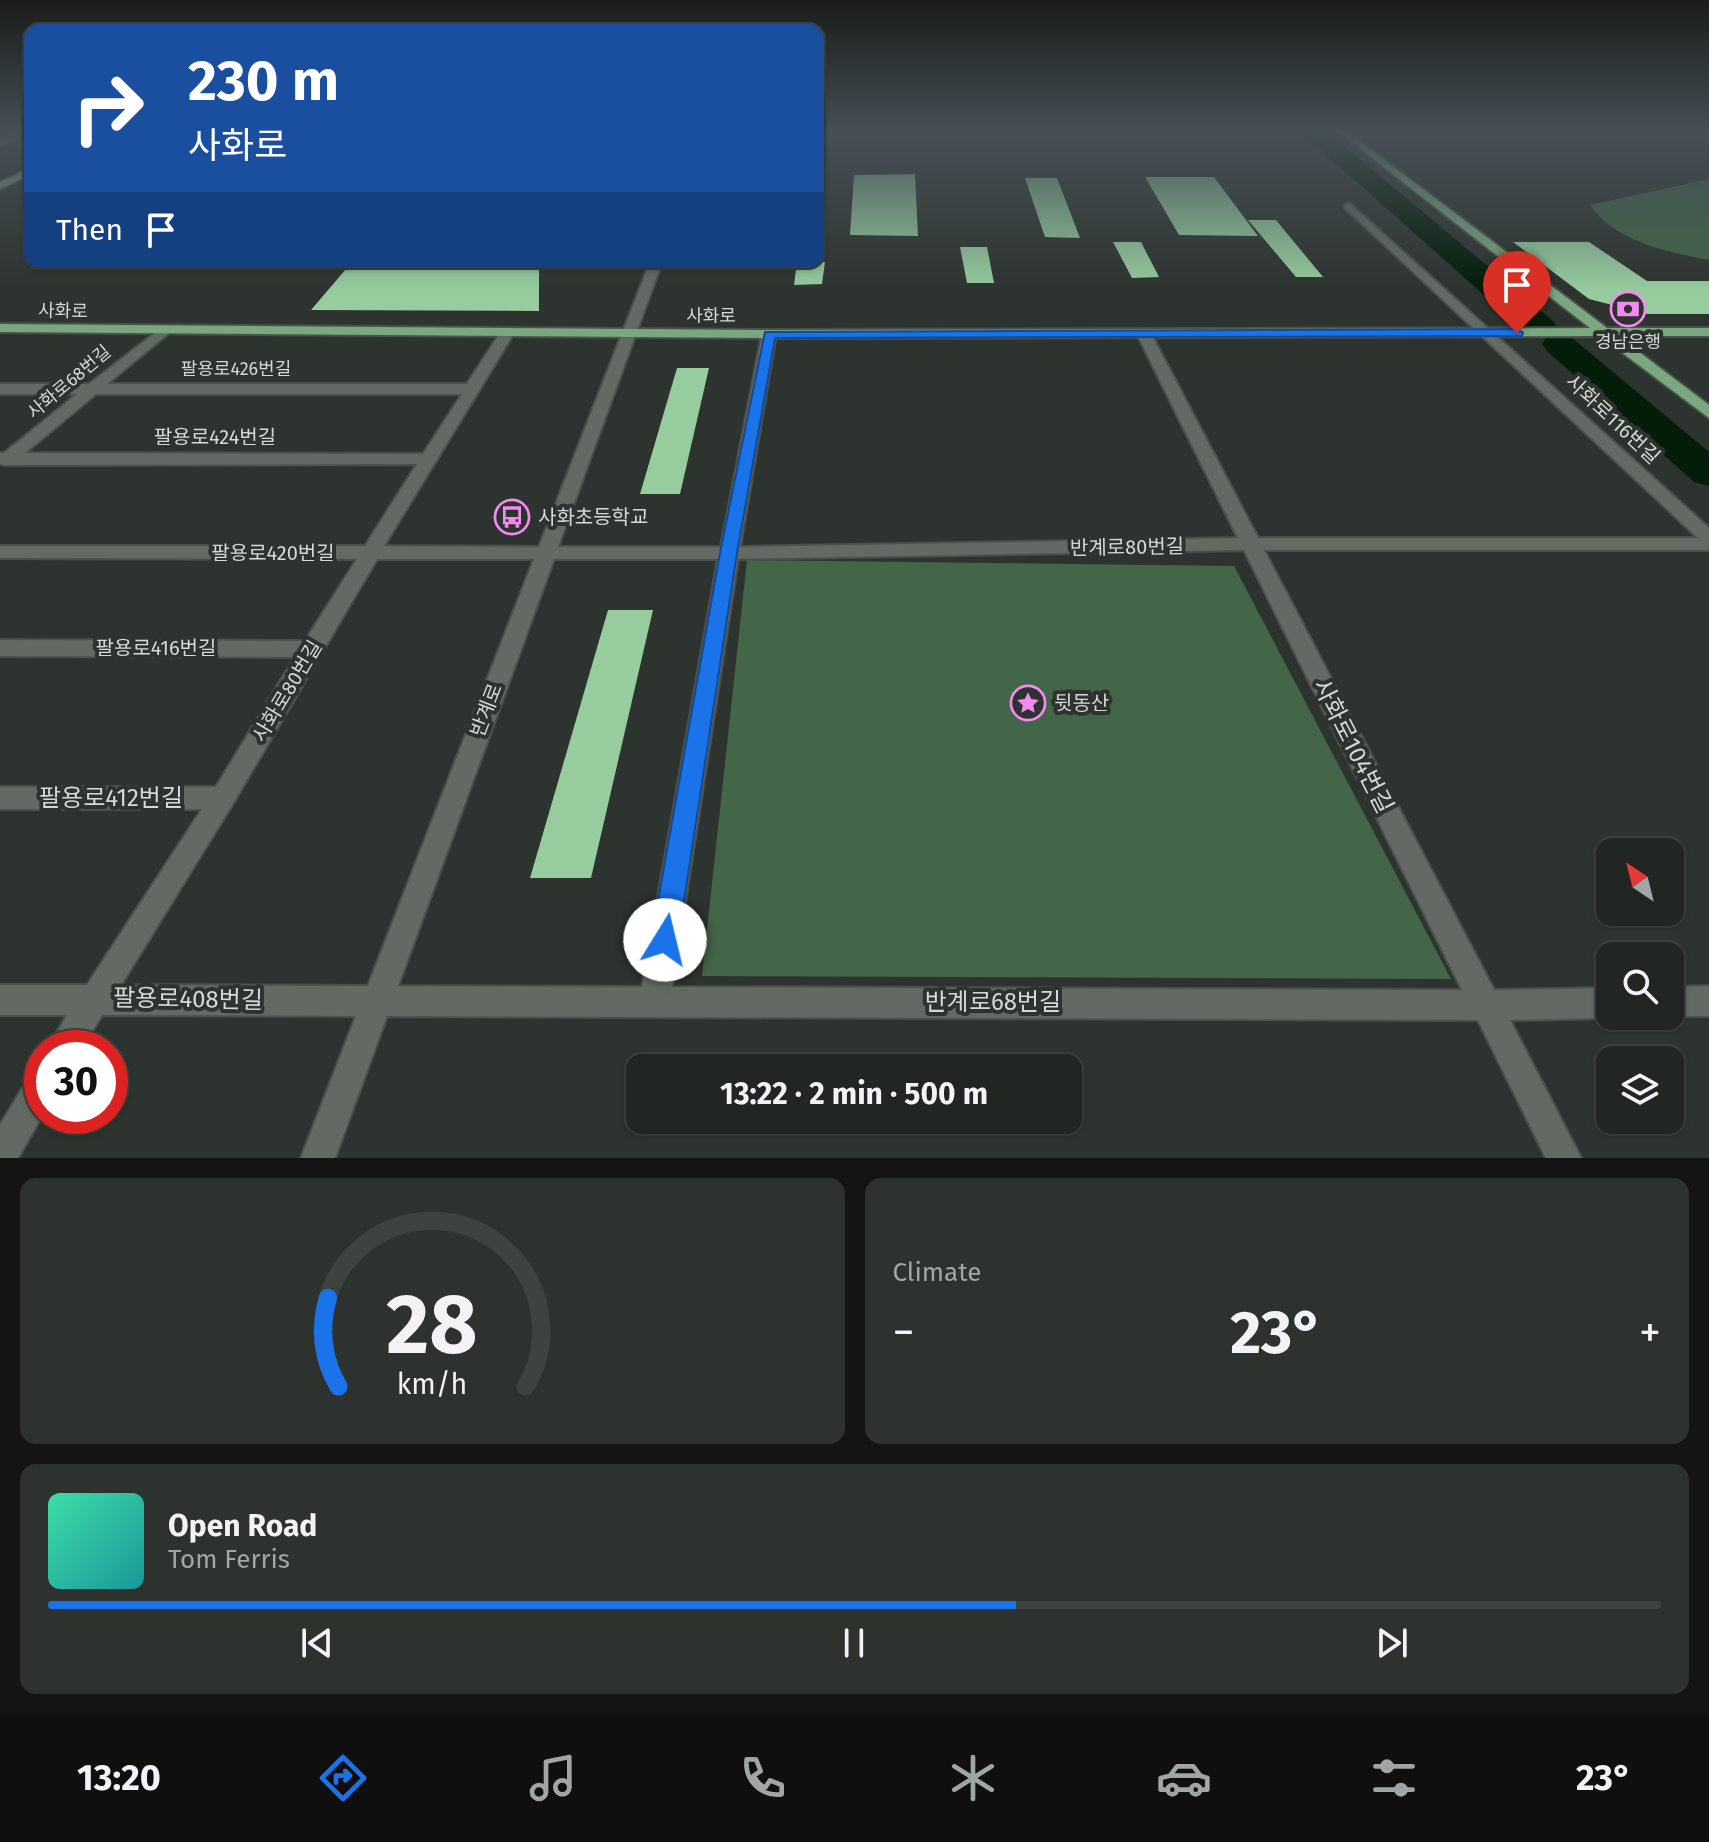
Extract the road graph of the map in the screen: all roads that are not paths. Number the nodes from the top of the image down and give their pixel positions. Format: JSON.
{"nodes":[{"id":1,"x":1411,"y":184,"type":"edge"},
{"id":2,"x":1349,"y":206,"type":"dead end"},
{"id":3,"x":654,"y":268,"type":"edge"},
{"id":4,"x":0,"y":328,"type":"edge"},
{"id":5,"x":164,"y":330,"type":"junction"},
{"id":6,"x":1606,"y":332,"type":"junction"},
{"id":7,"x":1709,"y":332,"type":"edge"},
{"id":8,"x":507,"y":333,"type":"junction"},
{"id":9,"x":628,"y":334,"type":"junction"},
{"id":10,"x":769,"y":334,"type":"junction"},
{"id":11,"x":1144,"y":334,"type":"junction"},
{"id":12,"x":1487,"y":334,"type":"junction"},
{"id":13,"x":0,"y":389,"type":"edge"},
{"id":14,"x":92,"y":389,"type":"junction"},
{"id":15,"x":473,"y":389,"type":"junction"},
{"id":16,"x":1709,"y":413,"type":"edge"},
{"id":17,"x":430,"y":459,"type":"junction"},
{"id":18,"x":3,"y":461,"type":"edge"},
{"id":19,"x":1709,"y":538,"type":"edge"},
{"id":20,"x":1251,"y":544,"type":"junction"},
{"id":21,"x":1709,"y":544,"type":"edge"},
{"id":22,"x":0,"y":552,"type":"edge"},
{"id":23,"x":371,"y":553,"type":"junction"},
{"id":24,"x":729,"y":553,"type":"junction"},
{"id":25,"x":545,"y":554,"type":"junction"},
{"id":26,"x":0,"y":648,"type":"edge"},
{"id":27,"x":311,"y":649,"type":"junction"},
{"id":28,"x":0,"y":798,"type":"edge"},
{"id":29,"x":223,"y":798,"type":"junction"},
{"id":30,"x":94,"y":998,"type":"junction"},
{"id":31,"x":0,"y":1000,"type":"edge"},
{"id":32,"x":655,"y":1000,"type":"junction"},
{"id":33,"x":1709,"y":1001,"type":"edge"},
{"id":34,"x":377,"y":1002,"type":"junction"},
{"id":35,"x":1684,"y":1002,"type":"edge"},
{"id":36,"x":1596,"y":1003,"type":"edge"},
{"id":37,"x":1484,"y":1005,"type":"junction"},
{"id":38,"x":75,"y":1030,"type":"edge"},
{"id":39,"x":24,"y":1116,"type":"edge"},
{"id":40,"x":0,"y":1157,"type":"edge"},
{"id":41,"x":318,"y":1158,"type":"edge"},
{"id":42,"x":1564,"y":1158,"type":"edge"}],
"edges":[{"from":1,"to":6,"type":"main road"},
{"from":2,"to":12,"type":"street","name":"사화로116번길"},
{"from":3,"to":9,"type":"street","name":"반계로"},
{"from":4,"to":5,"type":"main road","name":"사화로"},
{"from":5,"to":8,"type":"main road","name":"사화로"},
{"from":5,"to":14,"type":"street","name":"사화로68번길"},
{"from":6,"to":7,"type":"main road","name":"사화로"},
{"from":6,"to":12,"type":"main road","name":"사화로"},
{"from":6,"to":16,"type":"main road"},
{"from":8,"to":9,"type":"main road","name":"사화로"},
{"from":8,"to":15,"type":"street","name":"사화로80번길"},
{"from":9,"to":10,"type":"main road","name":"사화로"},
{"from":9,"to":25,"type":"street","name":"반계로"},
{"from":10,"to":11,"type":"main road","name":"사화로"},
{"from":10,"to":24,"type":"street"},
{"from":11,"to":12,"type":"main road","name":"사화로"},
{"from":11,"to":20,"type":"street","name":"사화로104번길"},
{"from":12,"to":19,"type":"street","name":"사화로116번길"},
{"from":13,"to":14,"type":"street","name":"팔용로426번길"},
{"from":14,"to":15,"type":"street","name":"팔용로426번길"},
{"from":14,"to":18,"type":"street","name":"사화로68번길"},
{"from":15,"to":17,"type":"street","name":"사화로80번길"},
{"from":17,"to":18,"type":"street","name":"팔용로424번길"},
{"from":17,"to":23,"type":"street","name":"사화로80번길"},
{"from":20,"to":21,"type":"street","name":"반계로80번길"},
{"from":20,"to":24,"type":"street","name":"반계로80번길"},
{"from":20,"to":37,"type":"street","name":"사화로104번길"},
{"from":22,"to":23,"type":"street","name":"팔용로420번길"},
{"from":23,"to":25,"type":"street","name":"팔용로420번길"},
{"from":23,"to":27,"type":"street","name":"사화로80번길"},
{"from":24,"to":25,"type":"street","name":"반계로80번길"},
{"from":24,"to":32,"type":"street"},
{"from":25,"to":34,"type":"street","name":"반계로"},
{"from":26,"to":27,"type":"street","name":"팔용로416번길"},
{"from":27,"to":29,"type":"street","name":"사화로80번길"},
{"from":28,"to":29,"type":"street","name":"팔용로412번길"},
{"from":29,"to":30,"type":"street","name":"사화로80번길"},
{"from":30,"to":31,"type":"street","name":"팔용로408번길"},
{"from":30,"to":34,"type":"street","name":"팔용로408번길"},
{"from":30,"to":38,"type":"street","name":"사화로80번길"},
{"from":32,"to":34,"type":"street","name":"반계로68번길"},
{"from":32,"to":37,"type":"street","name":"반계로68번길"},
{"from":33,"to":35,"type":"street"},
{"from":34,"to":41,"type":"street","name":"반계로"},
{"from":36,"to":37,"type":"street","name":"반계로68번길"},
{"from":37,"to":42,"type":"street","name":"사화로104번길"},
{"from":39,"to":40,"type":"street"}]}
